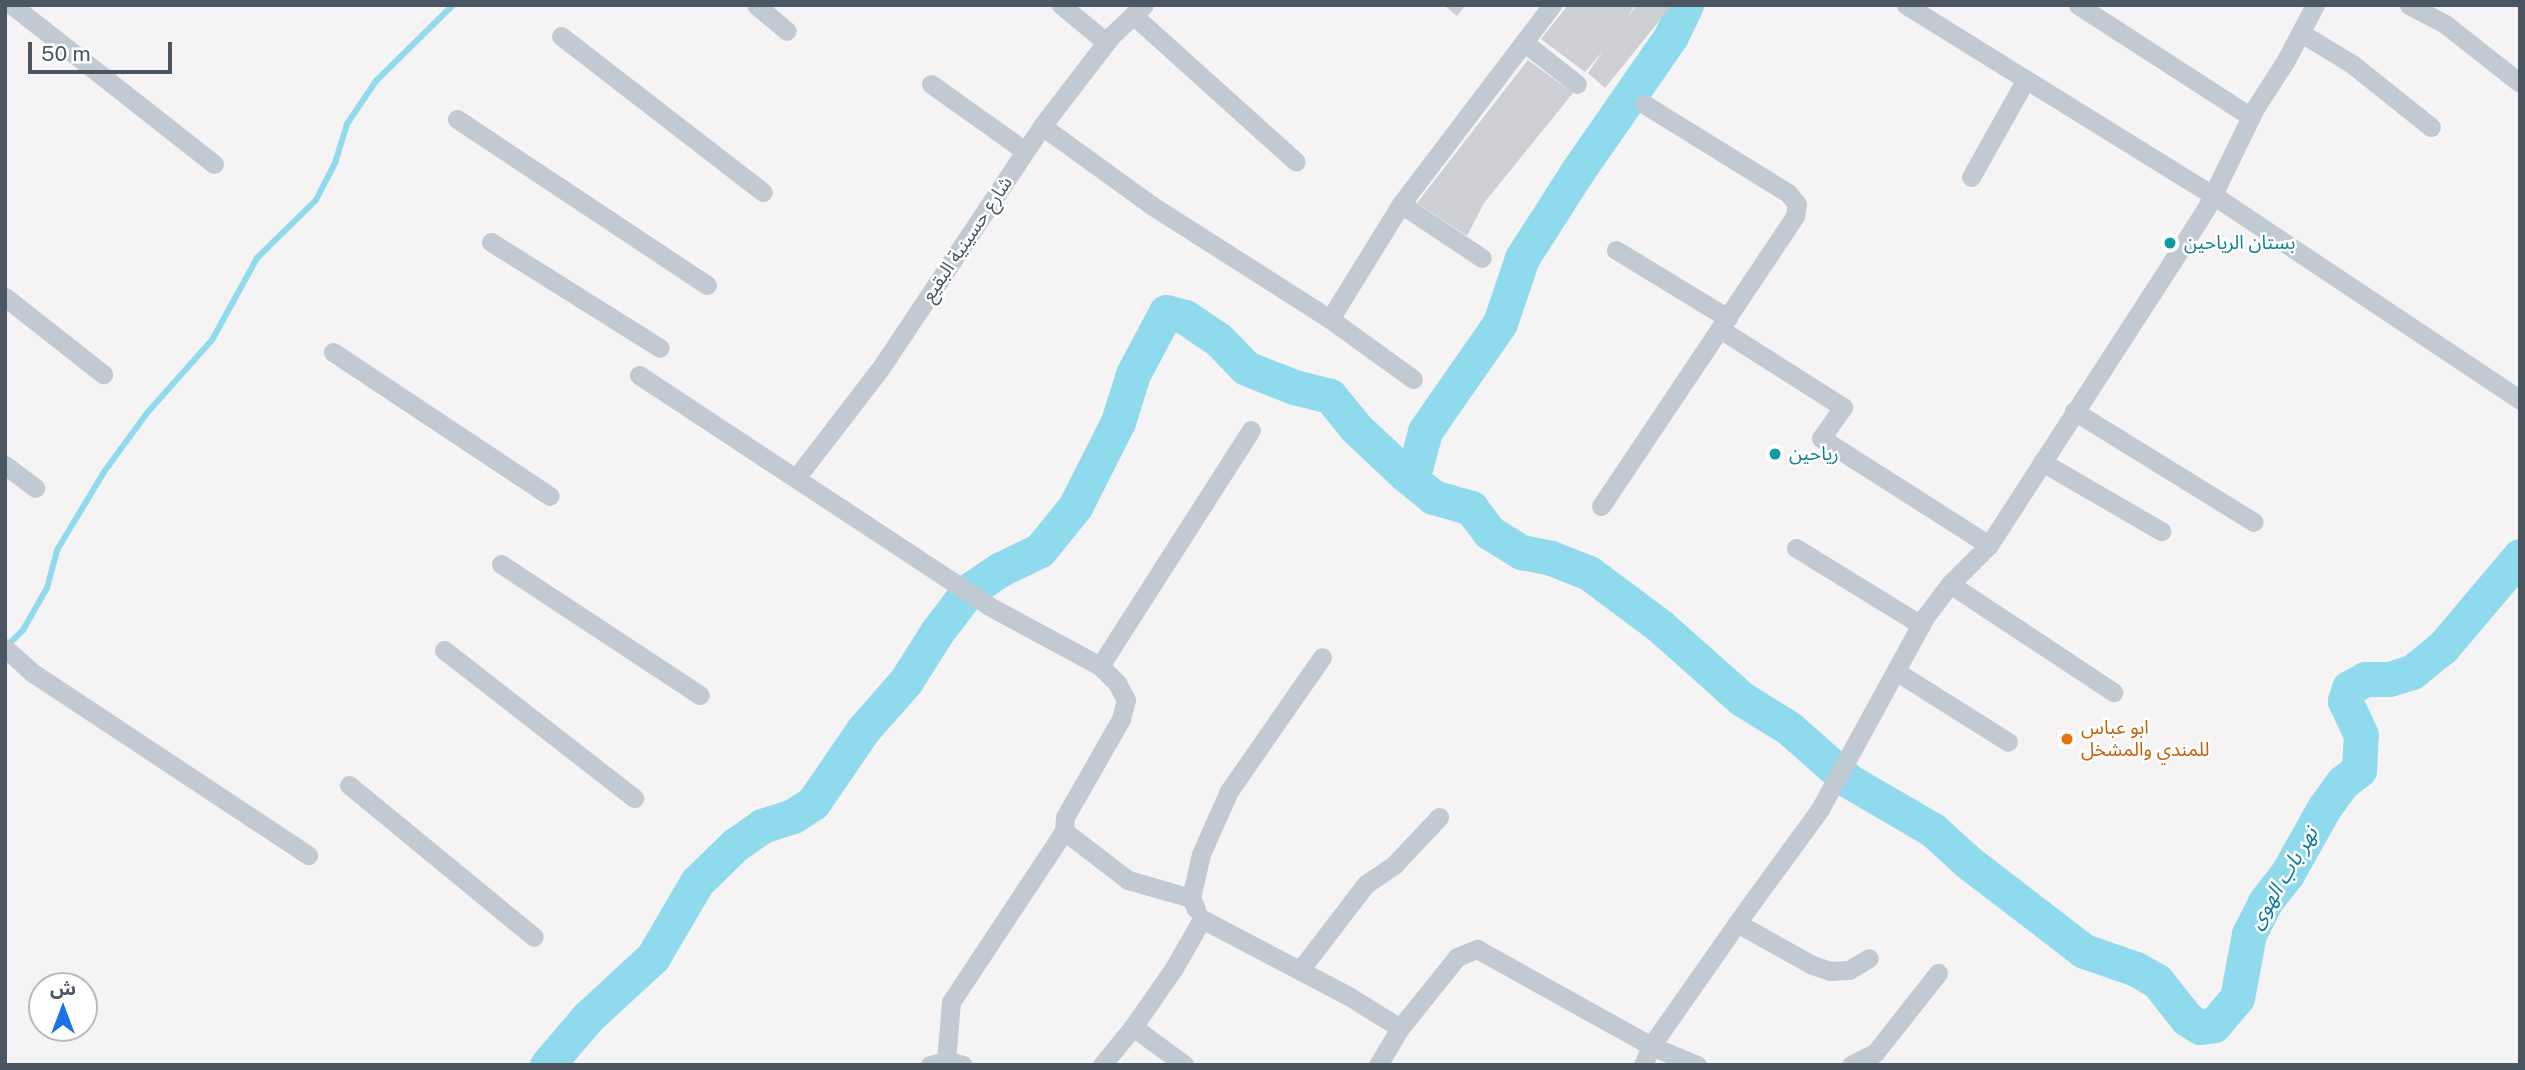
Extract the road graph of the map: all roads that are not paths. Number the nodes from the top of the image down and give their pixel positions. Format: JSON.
{"nodes":[{"id":1,"x":12,"y":5,"type":"edge"},
{"id":2,"x":756,"y":5,"type":"edge"},
{"id":3,"x":1061,"y":5,"type":"edge"},
{"id":4,"x":1552,"y":5,"type":"edge"},
{"id":5,"x":1906,"y":5,"type":"edge"},
{"id":6,"x":2078,"y":5,"type":"edge"},
{"id":7,"x":2315,"y":5,"type":"edge"},
{"id":8,"x":2409,"y":5,"type":"edge"},
{"id":9,"x":1138,"y":10,"type":"edge"},
{"id":10,"x":787,"y":31,"type":"dead end"},
{"id":11,"x":2301,"y":33,"type":"junction"},
{"id":12,"x":561,"y":36,"type":"dead end"},
{"id":13,"x":1107,"y":42,"type":"junction"},
{"id":14,"x":1525,"y":43,"type":"junction"},
{"id":15,"x":2026,"y":79,"type":"junction"},
{"id":16,"x":2520,"y":83,"type":"edge"},
{"id":17,"x":931,"y":84,"type":"dead end"},
{"id":18,"x":1577,"y":84,"type":"dead end"},
{"id":19,"x":1644,"y":104,"type":"dead end"},
{"id":20,"x":2250,"y":117,"type":"junction"},
{"id":21,"x":457,"y":119,"type":"dead end"},
{"id":22,"x":1042,"y":126,"type":"junction"},
{"id":23,"x":2431,"y":127,"type":"dead end"},
{"id":24,"x":1025,"y":151,"type":"junction"},
{"id":25,"x":1296,"y":162,"type":"dead end"},
{"id":26,"x":214,"y":164,"type":"dead end"},
{"id":27,"x":1971,"y":177,"type":"dead end"},
{"id":28,"x":763,"y":192,"type":"dead end"},
{"id":29,"x":2213,"y":195,"type":"junction"},
{"id":30,"x":1401,"y":204,"type":"junction"},
{"id":31,"x":491,"y":242,"type":"dead end"},
{"id":32,"x":1616,"y":250,"type":"dead end"},
{"id":33,"x":1482,"y":258,"type":"dead end"},
{"id":34,"x":708,"y":285,"type":"dead end"},
{"id":35,"x":5,"y":297,"type":"edge"},
{"id":36,"x":1330,"y":319,"type":"junction"},
{"id":37,"x":1724,"y":323,"type":"junction"},
{"id":38,"x":660,"y":348,"type":"dead end"},
{"id":39,"x":333,"y":352,"type":"dead end"},
{"id":40,"x":103,"y":374,"type":"dead end"},
{"id":41,"x":639,"y":375,"type":"dead end"},
{"id":42,"x":1413,"y":379,"type":"dead end"},
{"id":43,"x":2520,"y":400,"type":"edge"},
{"id":44,"x":2074,"y":411,"type":"junction"},
{"id":45,"x":1251,"y":430,"type":"dead end"},
{"id":46,"x":2042,"y":462,"type":"junction"},
{"id":47,"x":5,"y":466,"type":"edge"},
{"id":48,"x":796,"y":478,"type":"junction"},
{"id":49,"x":35,"y":488,"type":"dead end"},
{"id":50,"x":550,"y":496,"type":"dead end"},
{"id":51,"x":1601,"y":506,"type":"dead end"},
{"id":52,"x":2254,"y":522,"type":"dead end"},
{"id":53,"x":2161,"y":531,"type":"dead end"},
{"id":54,"x":1989,"y":545,"type":"junction"},
{"id":55,"x":1796,"y":548,"type":"dead end"},
{"id":56,"x":501,"y":564,"type":"dead end"},
{"id":57,"x":1950,"y":584,"type":"junction"},
{"id":58,"x":1921,"y":625,"type":"junction"},
{"id":59,"x":5,"y":648,"type":"edge"},
{"id":60,"x":444,"y":650,"type":"dead end"},
{"id":61,"x":1322,"y":657,"type":"dead end"},
{"id":62,"x":1100,"y":666,"type":"junction"},
{"id":63,"x":1896,"y":673,"type":"junction"},
{"id":64,"x":2113,"y":692,"type":"dead end"},
{"id":65,"x":700,"y":695,"type":"dead end"},
{"id":66,"x":2008,"y":742,"type":"dead end"},
{"id":67,"x":349,"y":785,"type":"dead end"},
{"id":68,"x":634,"y":799,"type":"dead end"},
{"id":69,"x":1438,"y":817,"type":"dead end"},
{"id":70,"x":1064,"y":831,"type":"junction"},
{"id":71,"x":308,"y":855,"type":"dead end"},
{"id":72,"x":1191,"y":898,"type":"junction"},
{"id":73,"x":1202,"y":919,"type":"junction"},
{"id":74,"x":1737,"y":923,"type":"junction"},
{"id":75,"x":534,"y":937,"type":"dead end"},
{"id":76,"x":1869,"y":958,"type":"dead end"},
{"id":77,"x":1300,"y":970,"type":"junction"},
{"id":78,"x":1938,"y":973,"type":"dead end"},
{"id":79,"x":1133,"y":1027,"type":"junction"},
{"id":80,"x":1401,"y":1028,"type":"junction"},
{"id":81,"x":1651,"y":1046,"type":"junction"},
{"id":82,"x":946,"y":1064,"type":"edge"},
{"id":83,"x":1102,"y":1065,"type":"edge"},
{"id":84,"x":1185,"y":1065,"type":"edge"},
{"id":85,"x":1378,"y":1065,"type":"edge"},
{"id":86,"x":1643,"y":1065,"type":"edge"},
{"id":87,"x":1697,"y":1065,"type":"edge"},
{"id":88,"x":1851,"y":1065,"type":"edge"}],
"edges":[{"from":1,"to":26,"type":"street"},
{"from":2,"to":10,"type":"street"},
{"from":3,"to":13,"type":"street"},
{"from":4,"to":14,"type":"street"},
{"from":5,"to":15,"type":"street"},
{"from":6,"to":20,"type":"street"},
{"from":7,"to":11,"type":"street"},
{"from":8,"to":16,"type":"street"},
{"from":9,"to":13,"type":"street","name":"شارع حسينية البقيع"},
{"from":9,"to":25,"type":"street"},
{"from":11,"to":20,"type":"street"},
{"from":11,"to":23,"type":"street"},
{"from":12,"to":28,"type":"street"},
{"from":13,"to":22,"type":"street","name":"شارع حسينية البقيع"},
{"from":14,"to":18,"type":"street"},
{"from":14,"to":30,"type":"street"},
{"from":15,"to":27,"type":"street"},
{"from":15,"to":29,"type":"street"},
{"from":17,"to":24,"type":"street"},
{"from":19,"to":37,"type":"street"},
{"from":20,"to":29,"type":"street"},
{"from":21,"to":34,"type":"street"},
{"from":22,"to":24,"type":"street","name":"شارع حسينية البقيع"},
{"from":22,"to":36,"type":"street"},
{"from":24,"to":48,"type":"street","name":"شارع حسينية البقيع"},
{"from":29,"to":43,"type":"street"},
{"from":29,"to":44,"type":"street"},
{"from":30,"to":33,"type":"street"},
{"from":30,"to":36,"type":"street"},
{"from":31,"to":38,"type":"street"},
{"from":32,"to":37,"type":"street"},
{"from":35,"to":40,"type":"street"},
{"from":36,"to":42,"type":"street"},
{"from":37,"to":51,"type":"street"},
{"from":37,"to":54,"type":"street"},
{"from":39,"to":50,"type":"street"},
{"from":41,"to":48,"type":"street"},
{"from":44,"to":46,"type":"street"},
{"from":44,"to":52,"type":"street"},
{"from":45,"to":62,"type":"street"},
{"from":46,"to":53,"type":"street"},
{"from":46,"to":54,"type":"street"},
{"from":47,"to":49,"type":"street"},
{"from":48,"to":62,"type":"street"},
{"from":54,"to":57,"type":"street"},
{"from":55,"to":58,"type":"street"},
{"from":56,"to":65,"type":"street"},
{"from":57,"to":58,"type":"street"},
{"from":57,"to":64,"type":"street"},
{"from":58,"to":63,"type":"street"},
{"from":59,"to":71,"type":"street"},
{"from":60,"to":68,"type":"street"},
{"from":61,"to":72,"type":"street"},
{"from":62,"to":70,"type":"street"},
{"from":63,"to":66,"type":"street"},
{"from":63,"to":74,"type":"street"},
{"from":67,"to":75,"type":"street"},
{"from":69,"to":77,"type":"street"},
{"from":70,"to":72,"type":"street"},
{"from":70,"to":82,"type":"street"},
{"from":72,"to":73,"type":"street"},
{"from":73,"to":77,"type":"street"},
{"from":73,"to":79,"type":"street"},
{"from":74,"to":76,"type":"street"},
{"from":74,"to":81,"type":"street"},
{"from":77,"to":80,"type":"street"},
{"from":78,"to":88,"type":"street"},
{"from":79,"to":83,"type":"street"},
{"from":79,"to":84,"type":"street"},
{"from":80,"to":81,"type":"street"},
{"from":80,"to":85,"type":"street"},
{"from":81,"to":86,"type":"street"},
{"from":81,"to":87,"type":"street"}]}
